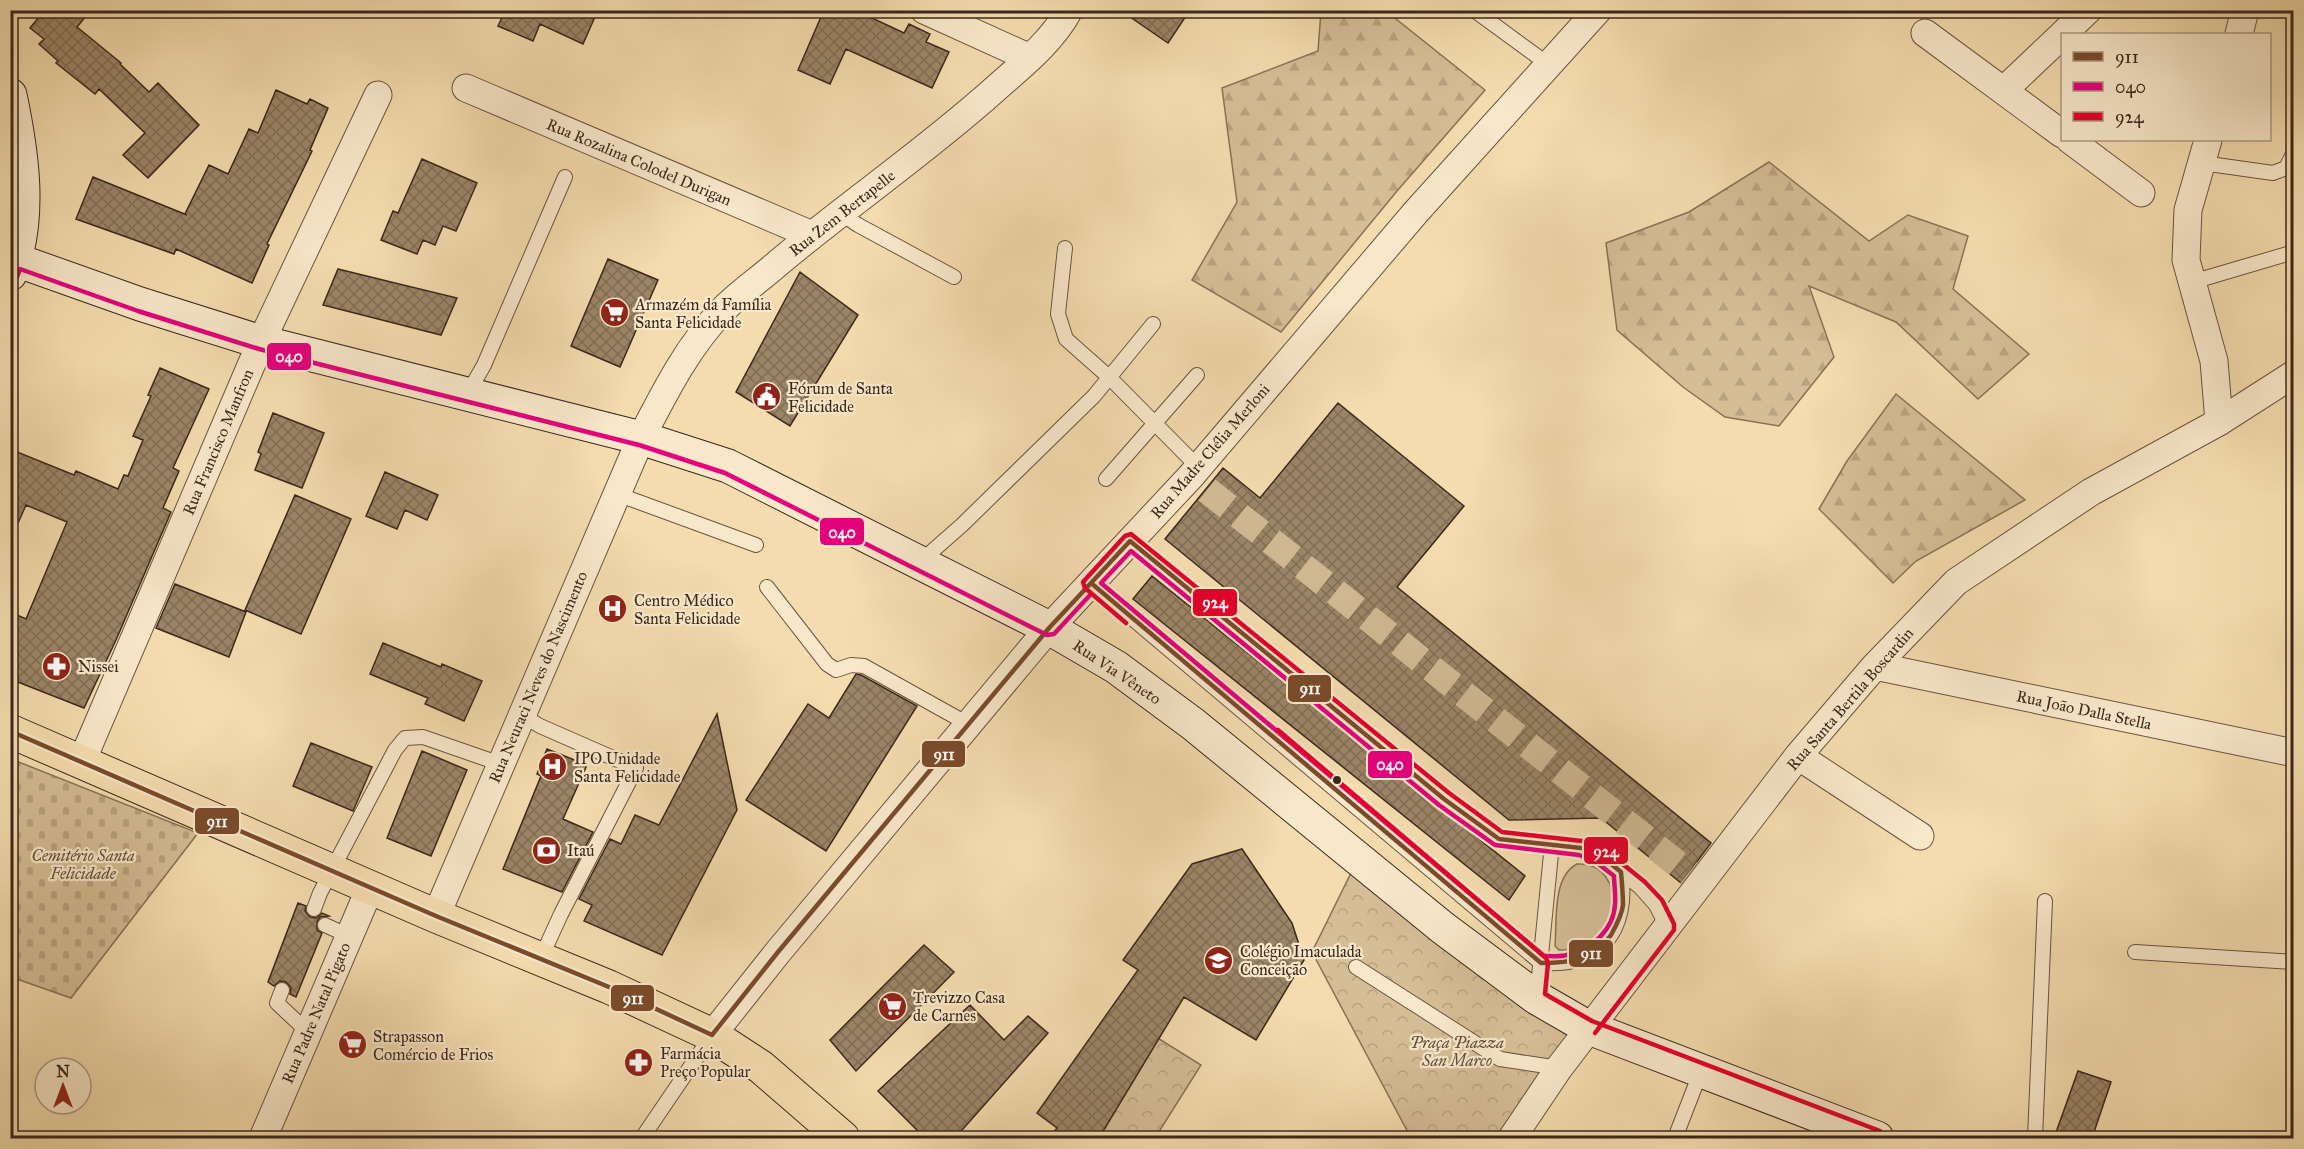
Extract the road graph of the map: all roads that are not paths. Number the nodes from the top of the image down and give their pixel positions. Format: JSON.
{"nodes":[{"id":1,"x":924,"y":10,"type":"edge"},
{"id":2,"x":1069,"y":10,"type":"edge"},
{"id":3,"x":1474,"y":10,"type":"edge"},
{"id":4,"x":1598,"y":10,"type":"edge"},
{"id":5,"x":2088,"y":10,"type":"edge"},
{"id":6,"x":2245,"y":10,"type":"edge"},
{"id":7,"x":1925,"y":33,"type":"dead end"},
{"id":8,"x":2065,"y":33,"type":"edge"},
{"id":9,"x":2239,"y":33,"type":"edge"},
{"id":10,"x":2061,"y":37,"type":"edge"},
{"id":11,"x":1030,"y":58,"type":"junction"},
{"id":12,"x":1549,"y":65,"type":"junction"},
{"id":13,"x":466,"y":88,"type":"dead end"},
{"id":14,"x":2004,"y":90,"type":"junction"},
{"id":15,"x":10,"y":95,"type":"edge"},
{"id":16,"x":378,"y":95,"type":"dead end"},
{"id":17,"x":2061,"y":133,"type":"edge"},
{"id":18,"x":2071,"y":141,"type":"edge"},
{"id":19,"x":2205,"y":152,"type":"edge"},
{"id":20,"x":2294,"y":152,"type":"edge"},
{"id":21,"x":566,"y":177,"type":"dead end"},
{"id":22,"x":2141,"y":193,"type":"dead end"},
{"id":23,"x":840,"y":213,"type":"junction"},
{"id":24,"x":812,"y":235,"type":"junction"},
{"id":25,"x":1065,"y":248,"type":"dead end"},
{"id":26,"x":2294,"y":252,"type":"edge"},
{"id":27,"x":12,"y":264,"type":"edge"},
{"id":28,"x":954,"y":277,"type":"dead end"},
{"id":29,"x":2192,"y":282,"type":"junction"},
{"id":30,"x":1153,"y":324,"type":"dead end"},
{"id":31,"x":261,"y":342,"type":"junction"},
{"id":32,"x":2294,"y":374,"type":"edge"},
{"id":33,"x":1197,"y":375,"type":"dead end"},
{"id":34,"x":1110,"y":378,"type":"junction"},
{"id":35,"x":468,"y":393,"type":"junction"},
{"id":36,"x":2219,"y":422,"type":"junction"},
{"id":37,"x":1155,"y":423,"type":"junction"},
{"id":38,"x":641,"y":438,"type":"junction"},
{"id":39,"x":1199,"y":477,"type":"junction"},
{"id":40,"x":1106,"y":479,"type":"dead end"},
{"id":41,"x":617,"y":494,"type":"junction"},
{"id":42,"x":1130,"y":541,"type":"junction"},
{"id":43,"x":756,"y":545,"type":"dead end"},
{"id":44,"x":920,"y":562,"type":"junction"},
{"id":45,"x":1090,"y":583,"type":"junction"},
{"id":46,"x":767,"y":587,"type":"dead end"},
{"id":47,"x":1049,"y":628,"type":"junction"},
{"id":48,"x":1875,"y":666,"type":"junction"},
{"id":49,"x":522,"y":715,"type":"junction"},
{"id":50,"x":968,"y":724,"type":"junction"},
{"id":51,"x":10,"y":731,"type":"edge"},
{"id":52,"x":2294,"y":753,"type":"edge"},
{"id":53,"x":1798,"y":756,"type":"junction"},
{"id":54,"x":82,"y":761,"type":"junction"},
{"id":55,"x":501,"y":764,"type":"junction"},
{"id":56,"x":1920,"y":836,"type":"dead end"},
{"id":57,"x":1552,"y":844,"type":"junction"},
{"id":58,"x":332,"y":871,"type":"junction"},
{"id":59,"x":1621,"y":872,"type":"junction"},
{"id":60,"x":370,"y":888,"type":"junction"},
{"id":61,"x":2045,"y":901,"type":"dead end"},
{"id":62,"x":314,"y":909,"type":"dead end"},
{"id":63,"x":436,"y":916,"type":"junction"},
{"id":64,"x":1667,"y":927,"type":"junction"},
{"id":65,"x":2134,"y":952,"type":"dead end"},
{"id":66,"x":540,"y":960,"type":"junction"},
{"id":67,"x":2294,"y":962,"type":"edge"},
{"id":68,"x":1541,"y":963,"type":"junction"},
{"id":69,"x":1356,"y":967,"type":"dead end"},
{"id":70,"x":282,"y":990,"type":"dead end"},
{"id":71,"x":1537,"y":998,"type":"junction"},
{"id":72,"x":1590,"y":1028,"type":"junction"},
{"id":73,"x":308,"y":1032,"type":"junction"},
{"id":74,"x":712,"y":1035,"type":"junction"},
{"id":75,"x":1559,"y":1068,"type":"junction"},
{"id":76,"x":1701,"y":1071,"type":"junction"},
{"id":77,"x":263,"y":1138,"type":"edge"},
{"id":78,"x":642,"y":1138,"type":"edge"},
{"id":79,"x":843,"y":1138,"type":"edge"},
{"id":80,"x":1512,"y":1138,"type":"edge"},
{"id":81,"x":1675,"y":1138,"type":"edge"},
{"id":82,"x":1877,"y":1138,"type":"edge"},
{"id":83,"x":2035,"y":1138,"type":"edge"}],
"edges":[{"from":1,"to":11,"type":"street"},
{"from":2,"to":11,"type":"street","name":"Rua Zem Bertapelle"},
{"from":3,"to":12,"type":"lane"},
{"from":4,"to":12,"type":"street","name":"Rua Madre Clélia Merloni"},
{"from":5,"to":8,"type":"street"},
{"from":6,"to":9,"type":"street"},
{"from":7,"to":14,"type":"street"},
{"from":10,"to":14,"type":"street"},
{"from":11,"to":23,"type":"street","name":"Rua Zem Bertapelle"},
{"from":12,"to":39,"type":"street","name":"Rua Madre Clélia Merloni"},
{"from":13,"to":24,"type":"street","name":"Rua Rozalina Colodel Durigan"},
{"from":14,"to":17,"type":"street"},
{"from":15,"to":27,"type":"main road"},
{"from":16,"to":31,"type":"street","name":"Rua Francisco Manfron"},
{"from":18,"to":22,"type":"street"},
{"from":19,"to":20,"type":"lane"},
{"from":19,"to":29,"type":"street"},
{"from":21,"to":35,"type":"lane"},
{"from":23,"to":24,"type":"street","name":"Rua Zem Bertapelle"},
{"from":23,"to":28,"type":"lane"},
{"from":24,"to":38,"type":"street","name":"Rua Zem Bertapelle"},
{"from":25,"to":34,"type":"lane"},
{"from":26,"to":29,"type":"lane"},
{"from":27,"to":31,"type":"main road","name":"Rua Via Vêneto"},
{"from":29,"to":36,"type":"street"},
{"from":30,"to":34,"type":"lane"},
{"from":31,"to":35,"type":"main road","name":"Rua Via Vêneto"},
{"from":31,"to":54,"type":"street","name":"Rua Francisco Manfron"},
{"from":32,"to":36,"type":"street","name":"Rua Santa Bertila Boscardin"},
{"from":33,"to":37,"type":"lane"},
{"from":34,"to":37,"type":"lane"},
{"from":34,"to":44,"type":"lane"},
{"from":35,"to":38,"type":"main road","name":"Rua Via Vêneto"},
{"from":36,"to":48,"type":"street","name":"Rua Santa Bertila Boscardin"},
{"from":37,"to":39,"type":"lane"},
{"from":37,"to":40,"type":"lane"},
{"from":38,"to":41,"type":"street","name":"Rua Neuraci Neves do Nascimento"},
{"from":38,"to":44,"type":"main road","name":"Rua Via Vêneto"},
{"from":39,"to":42,"type":"street","name":"Rua Madre Clélia Merloni"},
{"from":41,"to":43,"type":"lane"},
{"from":41,"to":49,"type":"street","name":"Rua Neuraci Neves do Nascimento"},
{"from":42,"to":45,"type":"street","name":"Rua Madre Clélia Merloni"},
{"from":42,"to":57,"type":"lane"},
{"from":44,"to":47,"type":"main road","name":"Rua Via Vêneto"},
{"from":45,"to":47,"type":"street","name":"Rua Madre Clélia Merloni"},
{"from":45,"to":68,"type":"lane"},
{"from":46,"to":50,"type":"lane"},
{"from":47,"to":50,"type":"street","name":"Rua Madre Clélia Merloni"},
{"from":47,"to":71,"type":"main road","name":"Rua Via Vêneto"},
{"from":48,"to":52,"type":"street","name":"Rua João Dalla Stella"},
{"from":48,"to":53,"type":"street","name":"Rua Santa Bertila Boscardin"},
{"from":49,"to":55,"type":"street","name":"Rua Neuraci Neves do Nascimento"},
{"from":49,"to":66,"type":"lane"},
{"from":50,"to":74,"type":"street","name":"Rua Madre Clélia Merloni"},
{"from":51,"to":54,"type":"main road"},
{"from":53,"to":56,"type":"street"},
{"from":53,"to":64,"type":"street","name":"Rua Santa Bertila Boscardin"},
{"from":54,"to":58,"type":"main road"},
{"from":55,"to":58,"type":"lane"},
{"from":55,"to":63,"type":"street","name":"Rua Neuraci Neves do Nascimento"},
{"from":57,"to":59,"type":"lane"},
{"from":57,"to":68,"type":"lane"},
{"from":58,"to":60,"type":"main road"},
{"from":58,"to":62,"type":"lane"},
{"from":59,"to":64,"type":"lane"},
{"from":59,"to":68,"type":"lane"},
{"from":60,"to":63,"type":"main road"},
{"from":60,"to":73,"type":"street","name":"Rua Padre Natal Pigato"},
{"from":61,"to":83,"type":"lane"},
{"from":63,"to":66,"type":"main road"},
{"from":64,"to":72,"type":"street","name":"Rua Santa Bertila Boscardin"},
{"from":65,"to":67,"type":"lane"},
{"from":66,"to":74,"type":"main road"},
{"from":68,"to":71,"type":"lane"},
{"from":69,"to":75,"type":"lane"},
{"from":70,"to":73,"type":"lane"},
{"from":71,"to":72,"type":"main road","name":"Rua Via Vêneto"},
{"from":72,"to":75,"type":"street","name":"Rua Santa Bertila Boscardin"},
{"from":72,"to":76,"type":"main road","name":"Rua Via Vêneto"},
{"from":73,"to":77,"type":"street","name":"Rua Padre Natal Pigato"},
{"from":74,"to":78,"type":"lane"},
{"from":74,"to":79,"type":"main road"},
{"from":75,"to":80,"type":"street","name":"Rua Santa Bertila Boscardin"},
{"from":76,"to":81,"type":"lane"},
{"from":76,"to":82,"type":"main road","name":"Rua Via Vêneto"}]}
